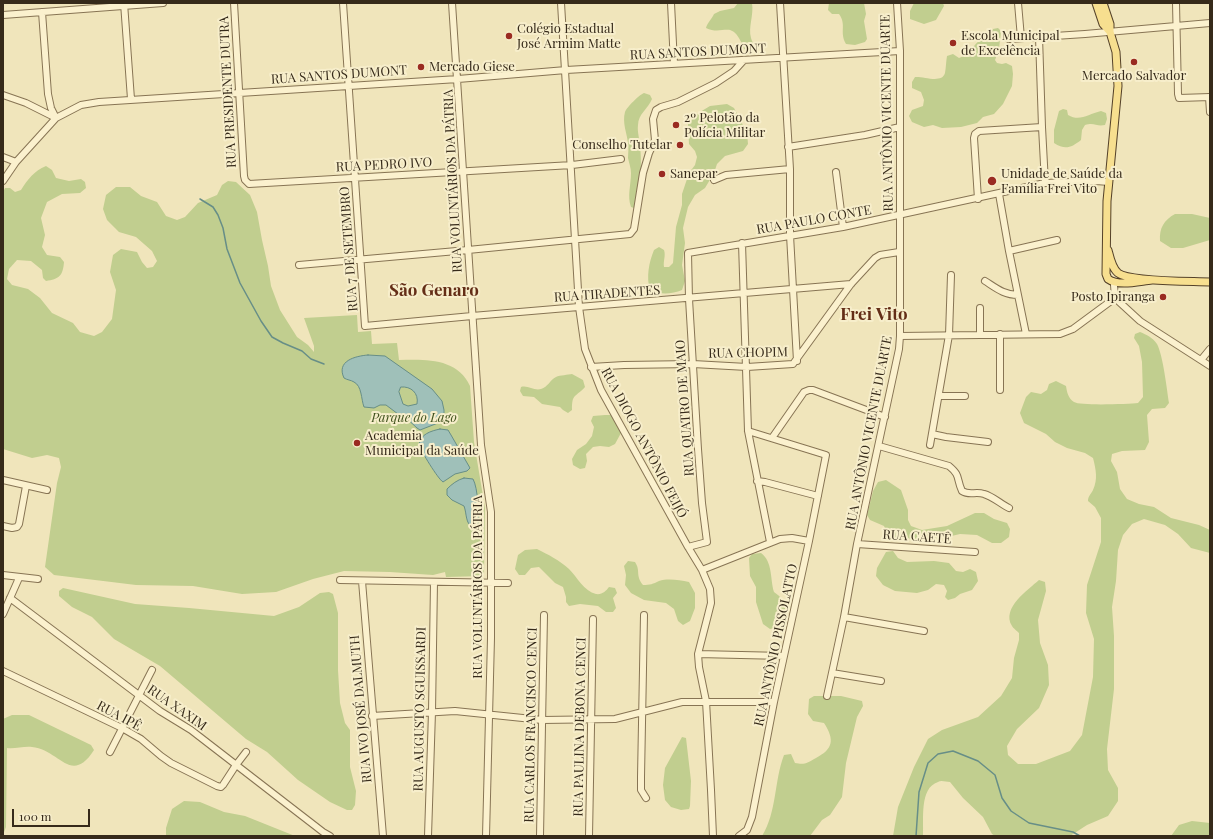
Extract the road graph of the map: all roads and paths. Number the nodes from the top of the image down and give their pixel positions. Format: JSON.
{"nodes":[{"id":1,"x":163,"y":3,"type":"edge"},
{"id":2,"x":234,"y":3,"type":"edge"},
{"id":3,"x":343,"y":3,"type":"edge"},
{"id":4,"x":452,"y":3,"type":"edge"},
{"id":5,"x":562,"y":3,"type":"edge"},
{"id":6,"x":671,"y":3,"type":"edge"},
{"id":7,"x":780,"y":3,"type":"edge"},
{"id":8,"x":897,"y":3,"type":"edge"},
{"id":9,"x":1018,"y":3,"type":"edge"},
{"id":10,"x":1096,"y":3,"type":"edge"},
{"id":11,"x":1103,"y":3,"type":"edge"},
{"id":12,"x":1176,"y":3,"type":"edge"},
{"id":13,"x":124,"y":4,"type":"edge"},
{"id":14,"x":42,"y":12,"type":"junction"},
{"id":15,"x":3,"y":15,"type":"edge"},
{"id":16,"x":1210,"y":23,"type":"edge"},
{"id":17,"x":1177,"y":26,"type":"junction"},
{"id":18,"x":1110,"y":32,"type":"junction"},
{"id":19,"x":1039,"y":37,"type":"junction"},
{"id":20,"x":1021,"y":38,"type":"junction"},
{"id":21,"x":1010,"y":39,"type":"dead end"},
{"id":22,"x":900,"y":51,"type":"junction"},
{"id":23,"x":784,"y":58,"type":"junction"},
{"id":24,"x":744,"y":60,"type":"junction"},
{"id":25,"x":674,"y":64,"type":"junction"},
{"id":26,"x":566,"y":70,"type":"junction"},
{"id":27,"x":458,"y":79,"type":"junction"},
{"id":28,"x":348,"y":85,"type":"junction"},
{"id":29,"x":239,"y":92,"type":"junction"},
{"id":30,"x":3,"y":95,"type":"edge"},
{"id":31,"x":1210,"y":97,"type":"edge"},
{"id":32,"x":131,"y":99,"type":"junction"},
{"id":33,"x":1210,"y":112,"type":"edge"},
{"id":34,"x":56,"y":118,"type":"junction"},
{"id":35,"x":900,"y":127,"type":"junction"},
{"id":36,"x":1042,"y":127,"type":"junction"},
{"id":37,"x":788,"y":147,"type":"junction"},
{"id":38,"x":3,"y":157,"type":"edge"},
{"id":39,"x":621,"y":159,"type":"dead end"},
{"id":40,"x":16,"y":162,"type":"junction"},
{"id":41,"x":572,"y":165,"type":"junction"},
{"id":42,"x":790,"y":169,"type":"junction"},
{"id":43,"x":462,"y":172,"type":"junction"},
{"id":44,"x":836,"y":172,"type":"dead end"},
{"id":45,"x":356,"y":178,"type":"junction"},
{"id":46,"x":245,"y":180,"type":"joint"},
{"id":47,"x":714,"y":180,"type":"dead end"},
{"id":48,"x":3,"y":181,"type":"edge"},
{"id":49,"x":1109,"y":182,"type":"junction"},
{"id":50,"x":1045,"y":183,"type":"junction"},
{"id":51,"x":999,"y":194,"type":"junction"},
{"id":52,"x":978,"y":199,"type":"junction"},
{"id":53,"x":900,"y":216,"type":"junction"},
{"id":54,"x":842,"y":227,"type":"junction"},
{"id":55,"x":790,"y":235,"type":"junction"},
{"id":56,"x":576,"y":239,"type":"junction"},
{"id":57,"x":1056,"y":240,"type":"dead end"},
{"id":58,"x":742,"y":244,"type":"junction"},
{"id":59,"x":1106,"y":244,"type":"junction"},
{"id":60,"x":468,"y":250,"type":"junction"},
{"id":61,"x":1009,"y":251,"type":"junction"},
{"id":62,"x":899,"y":252,"type":"junction"},
{"id":63,"x":688,"y":253,"type":"joint"},
{"id":64,"x":362,"y":259,"type":"junction"},
{"id":65,"x":299,"y":265,"type":"dead end"},
{"id":66,"x":1117,"y":272,"type":"junction"},
{"id":67,"x":1106,"y":274,"type":"junction"},
{"id":68,"x":951,"y":275,"type":"dead end"},
{"id":69,"x":1152,"y":280,"type":"junction"},
{"id":70,"x":985,"y":281,"type":"dead end"},
{"id":71,"x":1114,"y":282,"type":"junction"},
{"id":72,"x":1210,"y":282,"type":"edge"},
{"id":73,"x":851,"y":284,"type":"junction"},
{"id":74,"x":794,"y":290,"type":"junction"},
{"id":75,"x":744,"y":294,"type":"junction"},
{"id":76,"x":1018,"y":295,"type":"junction"},
{"id":77,"x":1116,"y":298,"type":"junction"},
{"id":78,"x":689,"y":299,"type":"junction"},
{"id":79,"x":579,"y":307,"type":"junction"},
{"id":80,"x":980,"y":308,"type":"dead end"},
{"id":81,"x":472,"y":316,"type":"junction"},
{"id":82,"x":365,"y":326,"type":"joint"},
{"id":83,"x":1000,"y":334,"type":"junction"},
{"id":84,"x":1026,"y":334,"type":"junction"},
{"id":85,"x":949,"y":335,"type":"junction"},
{"id":86,"x":980,"y":335,"type":"junction"},
{"id":87,"x":900,"y":336,"type":"junction"},
{"id":88,"x":1210,"y":349,"type":"edge"},
{"id":89,"x":1201,"y":360,"type":"junction"},
{"id":90,"x":797,"y":361,"type":"junction"},
{"id":91,"x":693,"y":364,"type":"junction"},
{"id":92,"x":747,"y":366,"type":"junction"},
{"id":93,"x":1210,"y":366,"type":"edge"},
{"id":94,"x":591,"y":367,"type":"junction"},
{"id":95,"x":1000,"y":390,"type":"dead end"},
{"id":96,"x":939,"y":396,"type":"junction"},
{"id":97,"x":965,"y":396,"type":"dead end"},
{"id":98,"x":885,"y":417,"type":"junction"},
{"id":99,"x":748,"y":431,"type":"junction"},
{"id":100,"x":932,"y":434,"type":"junction"},
{"id":101,"x":772,"y":438,"type":"junction"},
{"id":102,"x":988,"y":442,"type":"dead end"},
{"id":103,"x":930,"y":445,"type":"dead end"},
{"id":104,"x":879,"y":446,"type":"junction"},
{"id":105,"x":3,"y":480,"type":"edge"},
{"id":106,"x":757,"y":481,"type":"junction"},
{"id":107,"x":26,"y":486,"type":"junction"},
{"id":108,"x":47,"y":490,"type":"dead end"},
{"id":109,"x":818,"y":496,"type":"junction"},
{"id":110,"x":1009,"y":508,"type":"dead end"},
{"id":111,"x":3,"y":526,"type":"edge"},
{"id":112,"x":809,"y":541,"type":"junction"},
{"id":113,"x":770,"y":542,"type":"junction"},
{"id":114,"x":857,"y":544,"type":"junction"},
{"id":115,"x":688,"y":547,"type":"junction"},
{"id":116,"x":975,"y":552,"type":"dead end"},
{"id":117,"x":702,"y":570,"type":"junction"},
{"id":118,"x":3,"y":575,"type":"edge"},
{"id":119,"x":19,"y":578,"type":"junction"},
{"id":120,"x":38,"y":579,"type":"dead end"},
{"id":121,"x":340,"y":580,"type":"dead end"},
{"id":122,"x":362,"y":581,"type":"junction"},
{"id":123,"x":434,"y":582,"type":"junction"},
{"id":124,"x":491,"y":582,"type":"junction"},
{"id":125,"x":508,"y":582,"type":"dead end"},
{"id":126,"x":10,"y":598,"type":"junction"},
{"id":127,"x":3,"y":614,"type":"edge"},
{"id":128,"x":644,"y":614,"type":"dead end"},
{"id":129,"x":544,"y":615,"type":"dead end"},
{"id":130,"x":844,"y":617,"type":"junction"},
{"id":131,"x":594,"y":619,"type":"dead end"},
{"id":132,"x":924,"y":631,"type":"dead end"},
{"id":133,"x":698,"y":654,"type":"junction"},
{"id":134,"x":784,"y":656,"type":"junction"},
{"id":135,"x":152,"y":670,"type":"dead end"},
{"id":136,"x":3,"y":671,"type":"edge"},
{"id":137,"x":832,"y":673,"type":"junction"},
{"id":138,"x":881,"y":681,"type":"dead end"},
{"id":139,"x":140,"y":695,"type":"junction"},
{"id":140,"x":827,"y":696,"type":"dead end"},
{"id":141,"x":706,"y":701,"type":"junction"},
{"id":142,"x":774,"y":702,"type":"junction"},
{"id":143,"x":432,"y":712,"type":"junction"},
{"id":144,"x":642,"y":712,"type":"junction"},
{"id":145,"x":488,"y":714,"type":"junction"},
{"id":146,"x":372,"y":716,"type":"junction"},
{"id":147,"x":591,"y":719,"type":"junction"},
{"id":148,"x":542,"y":720,"type":"junction"},
{"id":149,"x":122,"y":728,"type":"junction"},
{"id":150,"x":110,"y":752,"type":"dead end"},
{"id":151,"x":246,"y":752,"type":"dead end"},
{"id":152,"x":236,"y":765,"type":"junction"},
{"id":153,"x":646,"y":798,"type":"dead end"},
{"id":154,"x":330,"y":836,"type":"edge"},
{"id":155,"x":383,"y":836,"type":"edge"},
{"id":156,"x":428,"y":836,"type":"edge"},
{"id":157,"x":486,"y":836,"type":"edge"},
{"id":158,"x":540,"y":836,"type":"edge"},
{"id":159,"x":589,"y":836,"type":"edge"},
{"id":160,"x":712,"y":836,"type":"edge"},
{"id":161,"x":739,"y":836,"type":"edge"}],
"edges":[{"from":1,"to":13,"type":"street"},
{"from":2,"to":29,"type":"street","name":"RUA PRESIDENTE DUTRA"},
{"from":3,"to":28,"type":"street","name":"RUA 7 DE SETEMBRO"},
{"from":4,"to":27,"type":"street","name":"RUA VOLUNTÁRIOS DA PÁTRIA"},
{"from":5,"to":26,"type":"street","name":"RUA DIOGO ANTÔNIO FEIJÓ"},
{"from":6,"to":25,"type":"street"},
{"from":7,"to":23,"type":"street"},
{"from":8,"to":22,"type":"street","name":"RUA ANTÔNIO VICENTE DUARTE"},
{"from":9,"to":20,"type":"street"},
{"from":10,"to":18,"type":"main road"},
{"from":11,"to":18,"type":"main road"},
{"from":12,"to":17,"type":"street"},
{"from":13,"to":14,"type":"street"},
{"from":13,"to":32,"type":"street"},
{"from":14,"to":15,"type":"street"},
{"from":14,"to":34,"type":"street"},
{"from":16,"to":17,"type":"street"},
{"from":17,"to":18,"type":"street"},
{"from":17,"to":31,"type":"street"},
{"from":18,"to":19,"type":"street"},
{"from":18,"to":49,"type":"main road"},
{"from":19,"to":20,"type":"street"},
{"from":19,"to":36,"type":"street"},
{"from":20,"to":21,"type":"street"},
{"from":22,"to":23,"type":"street","name":"RUA SANTOS DUMONT"},
{"from":22,"to":35,"type":"street","name":"RUA ANTÔNIO VICENTE DUARTE"},
{"from":23,"to":24,"type":"street","name":"RUA SANTOS DUMONT"},
{"from":23,"to":37,"type":"street"},
{"from":24,"to":25,"type":"street","name":"RUA SANTOS DUMONT"},
{"from":24,"to":56,"type":"street"},
{"from":25,"to":26,"type":"street","name":"RUA SANTOS DUMONT"},
{"from":26,"to":27,"type":"street","name":"RUA SANTOS DUMONT"},
{"from":26,"to":41,"type":"street","name":"RUA DIOGO ANTÔNIO FEIJÓ"},
{"from":27,"to":28,"type":"street","name":"RUA SANTOS DUMONT"},
{"from":27,"to":43,"type":"street","name":"RUA VOLUNTÁRIOS DA PÁTRIA"},
{"from":28,"to":29,"type":"street","name":"RUA SANTOS DUMONT"},
{"from":28,"to":45,"type":"street","name":"RUA 7 DE SETEMBRO"},
{"from":29,"to":32,"type":"street","name":"RUA SANTOS DUMONT"},
{"from":29,"to":46,"type":"street","name":"RUA PRESIDENTE DUTRA"},
{"from":30,"to":34,"type":"street"},
{"from":31,"to":33,"type":"street"},
{"from":32,"to":34,"type":"street","name":"RUA SANTOS DUMONT"},
{"from":34,"to":40,"type":"street","name":"RUA SANTOS DUMONT"},
{"from":35,"to":37,"type":"street"},
{"from":35,"to":53,"type":"street","name":"RUA ANTÔNIO VICENTE DUARTE"},
{"from":36,"to":50,"type":"street"},
{"from":36,"to":52,"type":"street"},
{"from":37,"to":42,"type":"street"},
{"from":38,"to":40,"type":"street"},
{"from":39,"to":41,"type":"street","name":"RUA PEDRO IVO"},
{"from":40,"to":48,"type":"street","name":"RUA SANTOS DUMONT"},
{"from":41,"to":43,"type":"street","name":"RUA PEDRO IVO"},
{"from":41,"to":56,"type":"street","name":"RUA DIOGO ANTÔNIO FEIJÓ"},
{"from":42,"to":47,"type":"street"},
{"from":42,"to":55,"type":"street"},
{"from":43,"to":45,"type":"street","name":"RUA PEDRO IVO"},
{"from":43,"to":60,"type":"street","name":"RUA VOLUNTÁRIOS DA PÁTRIA"},
{"from":44,"to":54,"type":"street"},
{"from":45,"to":46,"type":"street","name":"RUA PEDRO IVO"},
{"from":45,"to":64,"type":"street","name":"RUA 7 DE SETEMBRO"},
{"from":49,"to":50,"type":"street","name":"RUA PAULO CONTE"},
{"from":49,"to":59,"type":"main road"},
{"from":50,"to":51,"type":"street","name":"RUA PAULO CONTE"},
{"from":51,"to":52,"type":"street","name":"RUA PAULO CONTE"},
{"from":51,"to":61,"type":"street"},
{"from":52,"to":53,"type":"street","name":"RUA PAULO CONTE"},
{"from":53,"to":54,"type":"street","name":"RUA PAULO CONTE"},
{"from":53,"to":62,"type":"street","name":"RUA ANTÔNIO VICENTE DUARTE"},
{"from":54,"to":55,"type":"street","name":"RUA PAULO CONTE"},
{"from":55,"to":58,"type":"street","name":"RUA PAULO CONTE"},
{"from":55,"to":74,"type":"street"},
{"from":56,"to":60,"type":"street"},
{"from":56,"to":79,"type":"street","name":"RUA DIOGO ANTÔNIO FEIJÓ"},
{"from":57,"to":61,"type":"street"},
{"from":58,"to":63,"type":"street","name":"RUA PAULO CONTE"},
{"from":58,"to":75,"type":"street"},
{"from":59,"to":66,"type":"main road"},
{"from":59,"to":67,"type":"main road"},
{"from":60,"to":64,"type":"street"},
{"from":60,"to":81,"type":"street","name":"RUA VOLUNTÁRIOS DA PÁTRIA"},
{"from":61,"to":76,"type":"street"},
{"from":62,"to":73,"type":"street","name":"RUA CHOPIM"},
{"from":62,"to":87,"type":"street","name":"RUA ANTÔNIO VICENTE DUARTE"},
{"from":63,"to":78,"type":"street","name":"RUA QUATRO DE MAIO"},
{"from":64,"to":65,"type":"street"},
{"from":64,"to":82,"type":"street","name":"RUA 7 DE SETEMBRO"},
{"from":66,"to":67,"type":"main road"},
{"from":66,"to":69,"type":"main road"},
{"from":66,"to":71,"type":"main road"},
{"from":67,"to":71,"type":"main road"},
{"from":68,"to":85,"type":"street"},
{"from":69,"to":71,"type":"main road"},
{"from":69,"to":72,"type":"main road"},
{"from":70,"to":76,"type":"street"},
{"from":71,"to":77,"type":"street"},
{"from":73,"to":74,"type":"street","name":"RUA TIRADENTES"},
{"from":73,"to":90,"type":"street","name":"RUA CHOPIM"},
{"from":74,"to":75,"type":"street","name":"RUA TIRADENTES"},
{"from":74,"to":90,"type":"street"},
{"from":75,"to":78,"type":"street","name":"RUA TIRADENTES"},
{"from":75,"to":92,"type":"street"},
{"from":76,"to":84,"type":"street"},
{"from":77,"to":84,"type":"street"},
{"from":77,"to":89,"type":"street"},
{"from":78,"to":79,"type":"street","name":"RUA TIRADENTES"},
{"from":78,"to":91,"type":"street","name":"RUA QUATRO DE MAIO"},
{"from":79,"to":81,"type":"street","name":"RUA TIRADENTES"},
{"from":79,"to":94,"type":"street","name":"RUA DIOGO ANTÔNIO FEIJÓ"},
{"from":80,"to":86,"type":"street"},
{"from":81,"to":82,"type":"street","name":"RUA TIRADENTES"},
{"from":81,"to":124,"type":"street","name":"RUA VOLUNTÁRIOS DA PÁTRIA"},
{"from":83,"to":84,"type":"street"},
{"from":83,"to":86,"type":"street"},
{"from":83,"to":95,"type":"street"},
{"from":85,"to":86,"type":"street"},
{"from":85,"to":87,"type":"street"},
{"from":85,"to":96,"type":"street"},
{"from":87,"to":98,"type":"street","name":"RUA ANTÔNIO VICENTE DUARTE"},
{"from":88,"to":89,"type":"street"},
{"from":89,"to":93,"type":"street"},
{"from":90,"to":92,"type":"street","name":"RUA CHOPIM"},
{"from":91,"to":92,"type":"street","name":"RUA CHOPIM"},
{"from":91,"to":94,"type":"street","name":"RUA CHOPIM"},
{"from":91,"to":115,"type":"street","name":"RUA QUATRO DE MAIO"},
{"from":92,"to":99,"type":"street"},
{"from":94,"to":115,"type":"street","name":"RUA DIOGO ANTÔNIO FEIJÓ"},
{"from":96,"to":97,"type":"street"},
{"from":96,"to":100,"type":"street"},
{"from":98,"to":101,"type":"street"},
{"from":98,"to":104,"type":"street","name":"RUA ANTÔNIO VICENTE DUARTE"},
{"from":99,"to":101,"type":"street"},
{"from":99,"to":106,"type":"street"},
{"from":100,"to":102,"type":"street"},
{"from":100,"to":103,"type":"street"},
{"from":101,"to":109,"type":"street","name":"RUA ANTÔNIO PISSOLATTO"},
{"from":104,"to":110,"type":"street"},
{"from":104,"to":114,"type":"street","name":"RUA ANTÔNIO VICENTE DUARTE"},
{"from":105,"to":107,"type":"street"},
{"from":106,"to":109,"type":"street"},
{"from":106,"to":113,"type":"street"},
{"from":107,"to":108,"type":"street"},
{"from":107,"to":111,"type":"street"},
{"from":109,"to":112,"type":"street","name":"RUA ANTÔNIO PISSOLATTO"},
{"from":112,"to":113,"type":"street"},
{"from":112,"to":134,"type":"street","name":"RUA ANTÔNIO PISSOLATTO"},
{"from":113,"to":117,"type":"street"},
{"from":114,"to":116,"type":"street","name":"RUA CAETÊ"},
{"from":114,"to":130,"type":"street","name":"RUA ANTÔNIO VICENTE DUARTE"},
{"from":115,"to":117,"type":"street","name":"RUA DIOGO ANTÔNIO FEIJÓ"},
{"from":117,"to":133,"type":"street","name":"RUA DIOGO ANTÔNIO FEIJÓ"},
{"from":118,"to":119,"type":"street"},
{"from":119,"to":120,"type":"street"},
{"from":119,"to":126,"type":"street"},
{"from":121,"to":122,"type":"street"},
{"from":122,"to":123,"type":"street"},
{"from":122,"to":146,"type":"street","name":"RUA IVO JOSÉ DALMUTH"},
{"from":123,"to":124,"type":"street"},
{"from":123,"to":143,"type":"street","name":"RUA AUGUSTO SGUISSARDI"},
{"from":124,"to":125,"type":"street"},
{"from":124,"to":145,"type":"street","name":"RUA VOLUNTÁRIOS DA PÁTRIA"},
{"from":126,"to":127,"type":"street"},
{"from":126,"to":139,"type":"street","name":"RUA XAXIM"},
{"from":128,"to":144,"type":"street"},
{"from":129,"to":148,"type":"street","name":"RUA CARLOS FRANCISCO CENCI"},
{"from":130,"to":132,"type":"street"},
{"from":130,"to":137,"type":"street","name":"RUA ANTÔNIO VICENTE DUARTE"},
{"from":131,"to":147,"type":"street","name":"RUA PAULINA DEBONA CENCI"},
{"from":133,"to":134,"type":"street"},
{"from":133,"to":141,"type":"street","name":"RUA DIOGO ANTÔNIO FEIJÓ"},
{"from":134,"to":142,"type":"street","name":"RUA ANTÔNIO PISSOLATTO"},
{"from":135,"to":139,"type":"street"},
{"from":136,"to":149,"type":"street","name":"RUA IPÊ"},
{"from":137,"to":138,"type":"street"},
{"from":137,"to":140,"type":"street","name":"RUA ANTÔNIO VICENTE DUARTE"},
{"from":139,"to":149,"type":"street"},
{"from":139,"to":152,"type":"street","name":"RUA XAXIM"},
{"from":141,"to":142,"type":"street"},
{"from":141,"to":144,"type":"street"},
{"from":141,"to":160,"type":"street","name":"RUA DIOGO ANTÔNIO FEIJÓ"},
{"from":142,"to":161,"type":"street","name":"RUA ANTÔNIO PISSOLATTO"},
{"from":143,"to":145,"type":"street"},
{"from":143,"to":146,"type":"street"},
{"from":143,"to":156,"type":"street","name":"RUA AUGUSTO SGUISSARDI"},
{"from":144,"to":147,"type":"street"},
{"from":144,"to":153,"type":"street"},
{"from":145,"to":148,"type":"street"},
{"from":145,"to":157,"type":"street","name":"RUA VOLUNTÁRIOS DA PÁTRIA"},
{"from":146,"to":155,"type":"street","name":"RUA IVO JOSÉ DALMUTH"},
{"from":147,"to":148,"type":"street"},
{"from":147,"to":159,"type":"street","name":"RUA PAULINA DEBONA CENCI"},
{"from":148,"to":158,"type":"street","name":"RUA CARLOS FRANCISCO CENCI"},
{"from":149,"to":150,"type":"street"},
{"from":149,"to":152,"type":"street","name":"RUA IPÊ"},
{"from":151,"to":152,"type":"street"},
{"from":152,"to":154,"type":"street","name":"RUA XAXIM"}]}
